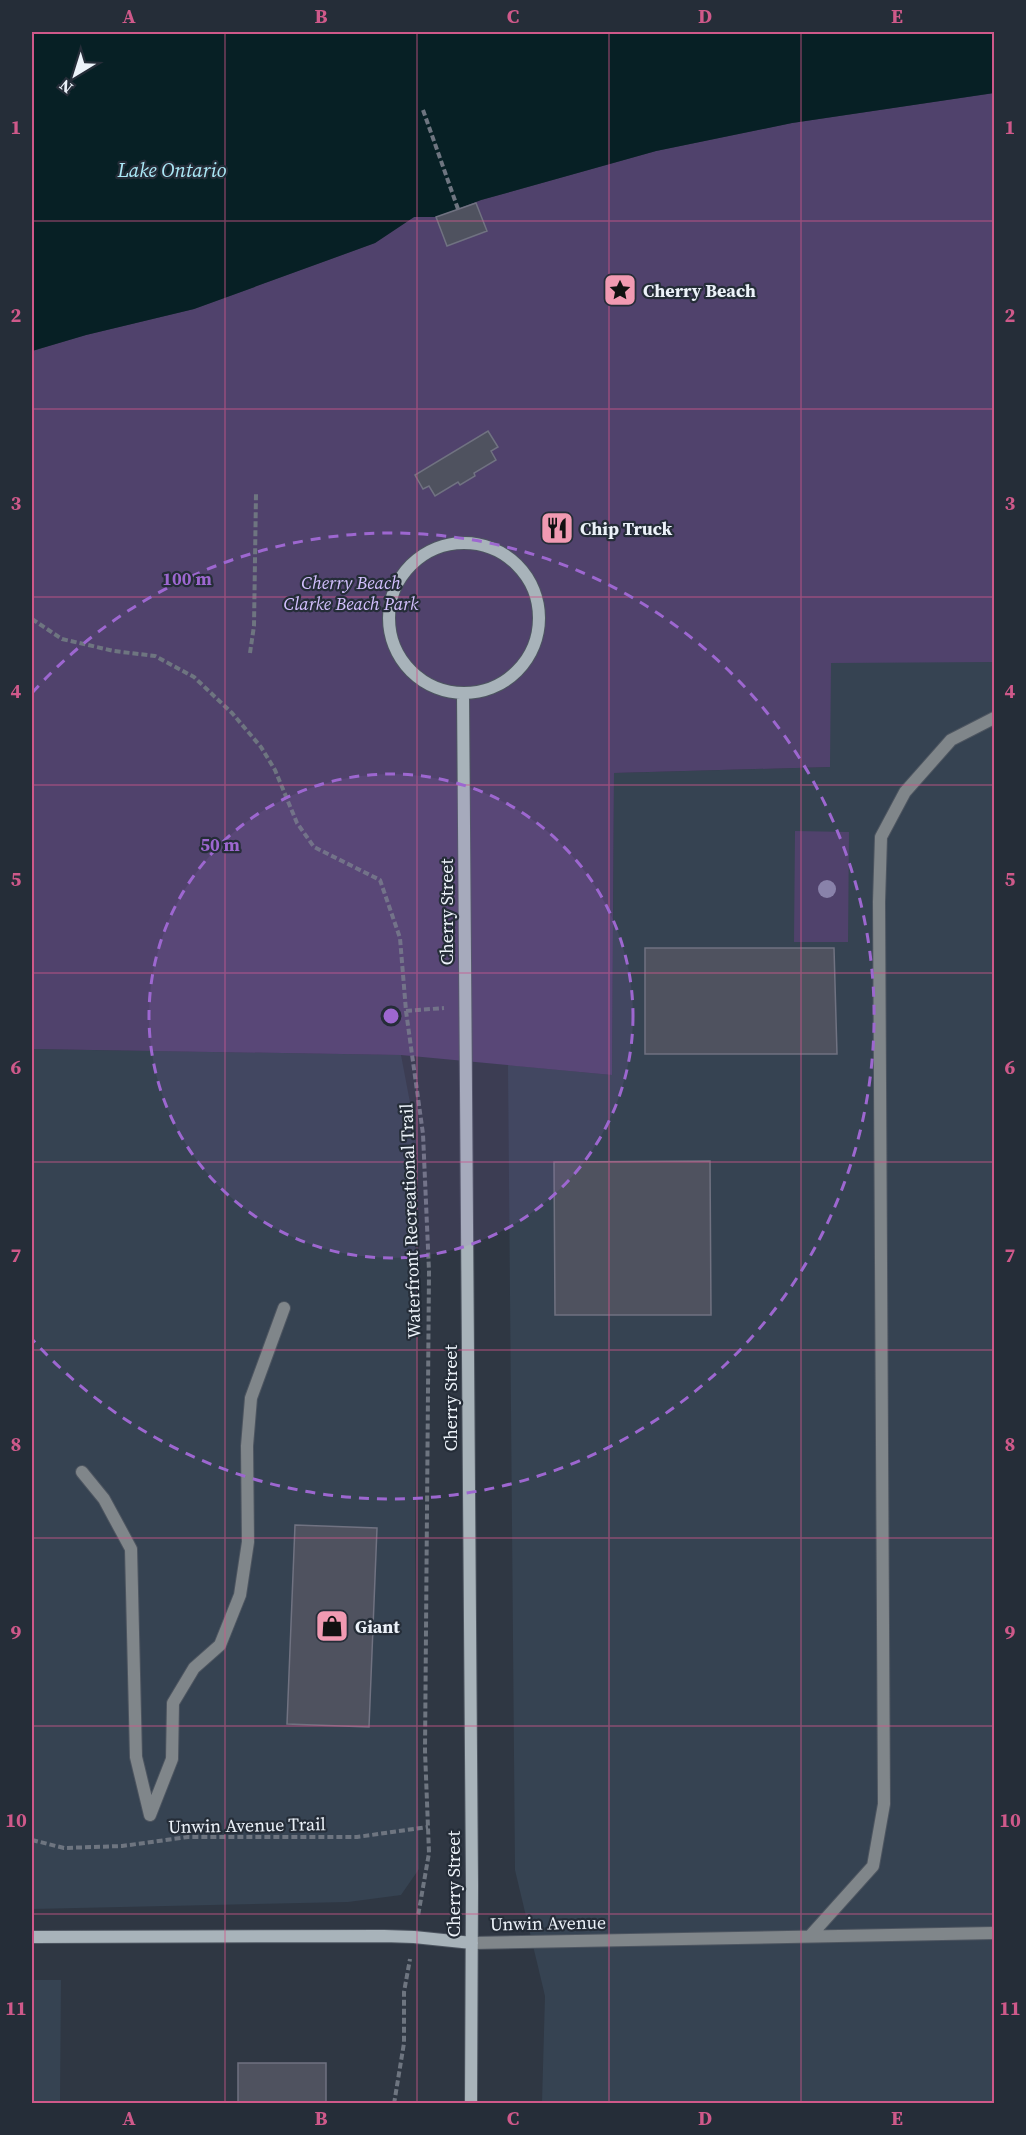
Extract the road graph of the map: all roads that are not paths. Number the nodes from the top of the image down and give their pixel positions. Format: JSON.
{"nodes":[{"id":1,"x":463,"y":693,"type":"junction"},
{"id":2,"x":994,"y":718,"type":"edge"},
{"id":3,"x":284,"y":1308,"type":"dead end"},
{"id":4,"x":82,"y":1472,"type":"dead end"},
{"id":5,"x":994,"y":1933,"type":"edge"},
{"id":6,"x":811,"y":1935,"type":"junction"},
{"id":7,"x":32,"y":1936,"type":"edge"},
{"id":8,"x":472,"y":1943,"type":"junction"},
{"id":9,"x":471,"y":2103,"type":"edge"}],
"edges":[{"from":1,"to":1,"type":"street"},
{"from":1,"to":8,"type":"street","name":"Cherry Street"},
{"from":2,"to":6,"type":"lane"},
{"from":3,"to":4,"type":"lane"},
{"from":5,"to":6,"type":"lane","name":"Unwin Avenue"},
{"from":6,"to":8,"type":"lane","name":"Unwin Avenue"},
{"from":7,"to":8,"type":"street","name":"Unwin Avenue"},
{"from":8,"to":9,"type":"street","name":"Cherry Street"}]}
